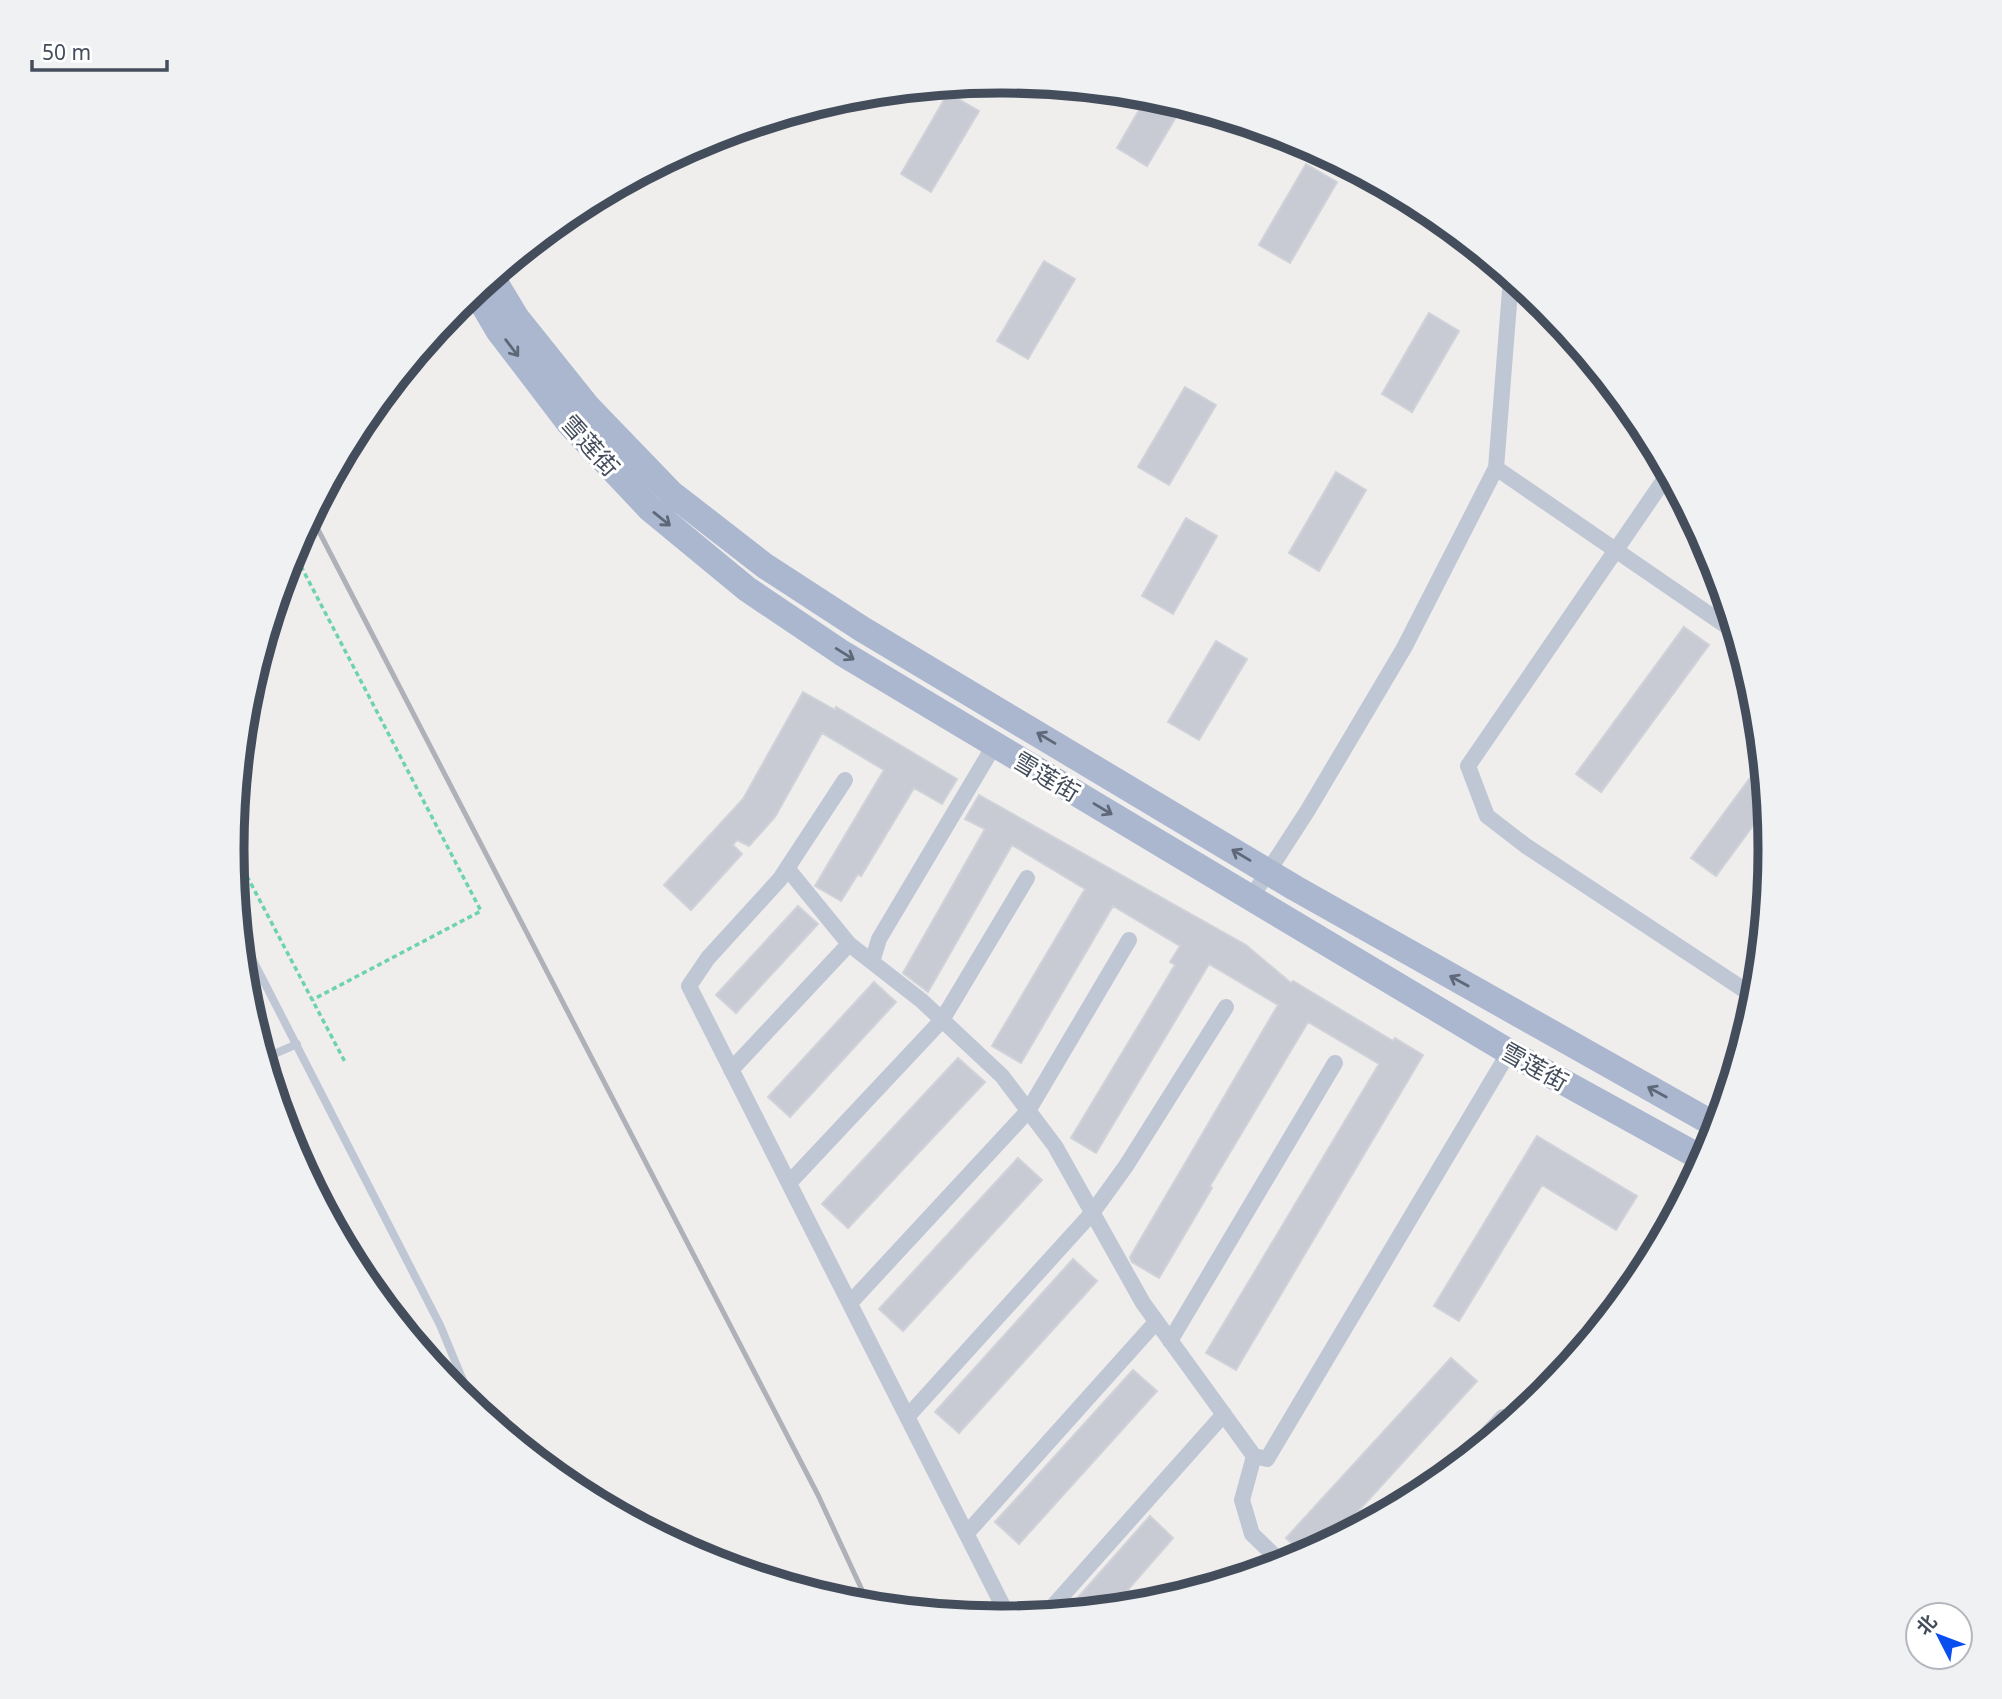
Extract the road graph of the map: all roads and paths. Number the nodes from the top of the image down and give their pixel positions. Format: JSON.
{"nodes":[{"id":1,"x":497,"y":285,"type":"edge"},
{"id":2,"x":1510,"y":290,"type":"edge"},
{"id":3,"x":481,"y":301,"type":"edge"},
{"id":4,"x":1496,"y":468,"type":"junction"},
{"id":5,"x":1662,"y":482,"type":"edge"},
{"id":6,"x":1616,"y":551,"type":"junction"},
{"id":7,"x":300,"y":565,"type":"edge"},
{"id":8,"x":1723,"y":624,"type":"edge"},
{"id":9,"x":995,"y":744,"type":"junction"},
{"id":10,"x":845,"y":780,"type":"dead end"},
{"id":11,"x":787,"y":868,"type":"junction"},
{"id":12,"x":245,"y":872,"type":"edge"},
{"id":13,"x":1268,"y":872,"type":"junction"},
{"id":14,"x":1027,"y":878,"type":"dead end"},
{"id":15,"x":1251,"y":898,"type":"junction"},
{"id":16,"x":1129,"y":940,"type":"dead end"},
{"id":17,"x":849,"y":944,"type":"junction"},
{"id":18,"x":253,"y":960,"type":"edge"},
{"id":19,"x":872,"y":962,"type":"junction"},
{"id":20,"x":1744,"y":990,"type":"edge"},
{"id":21,"x":312,"y":1000,"type":"junction"},
{"id":22,"x":1226,"y":1007,"type":"dead end"},
{"id":23,"x":942,"y":1020,"type":"junction"},
{"id":24,"x":297,"y":1044,"type":"junction"},
{"id":25,"x":1509,"y":1052,"type":"junction"},
{"id":26,"x":273,"y":1055,"type":"edge"},
{"id":27,"x":345,"y":1062,"type":"dead end"},
{"id":28,"x":1335,"y":1063,"type":"dead end"},
{"id":29,"x":731,"y":1070,"type":"junction"},
{"id":30,"x":1028,"y":1111,"type":"junction"},
{"id":31,"x":1707,"y":1120,"type":"edge"},
{"id":32,"x":1693,"y":1154,"type":"edge"},
{"id":33,"x":789,"y":1183,"type":"junction"},
{"id":34,"x":1092,"y":1213,"type":"junction"},
{"id":35,"x":850,"y":1303,"type":"junction"},
{"id":36,"x":1156,"y":1322,"type":"junction"},
{"id":37,"x":1170,"y":1341,"type":"junction"},
{"id":38,"x":464,"y":1383,"type":"edge"},
{"id":39,"x":1224,"y":1414,"type":"junction"},
{"id":40,"x":908,"y":1416,"type":"junction"},
{"id":41,"x":1254,"y":1456,"type":"junction"},
{"id":42,"x":967,"y":1533,"type":"junction"},
{"id":43,"x":1274,"y":1555,"type":"edge"},
{"id":44,"x":1054,"y":1605,"type":"edge"},
{"id":45,"x":1003,"y":1606,"type":"edge"}],
"edges":[{"from":13,"to":1,"type":"main road","name":"雪莲街","one_way":true},
{"from":2,"to":4,"type":"street"},
{"from":3,"to":9,"type":"main road","name":"雪莲街","one_way":true},
{"from":4,"to":6,"type":"street"},
{"from":4,"to":13,"type":"street"},
{"from":5,"to":6,"type":"street"},
{"from":6,"to":8,"type":"street"},
{"from":6,"to":20,"type":"street"},
{"from":7,"to":21,"type":"path"},
{"from":9,"to":15,"type":"main road","name":"雪莲街","one_way":true},
{"from":9,"to":19,"type":"street"},
{"from":10,"to":11,"type":"street"},
{"from":11,"to":17,"type":"street"},
{"from":11,"to":29,"type":"street"},
{"from":12,"to":21,"type":"path"},
{"from":13,"to":15,"type":"street"},
{"from":31,"to":13,"type":"main road","name":"雪莲街","one_way":true},
{"from":14,"to":23,"type":"street"},
{"from":15,"to":25,"type":"main road","name":"雪莲街"},
{"from":16,"to":30,"type":"street"},
{"from":17,"to":19,"type":"street"},
{"from":17,"to":29,"type":"street"},
{"from":18,"to":24,"type":"lane"},
{"from":19,"to":23,"type":"street"},
{"from":21,"to":27,"type":"path"},
{"from":22,"to":34,"type":"street"},
{"from":23,"to":30,"type":"street"},
{"from":23,"to":33,"type":"street"},
{"from":24,"to":26,"type":"lane"},
{"from":24,"to":38,"type":"lane"},
{"from":25,"to":32,"type":"main road","name":"雪莲街"},
{"from":25,"to":41,"type":"street"},
{"from":28,"to":37,"type":"street"},
{"from":29,"to":33,"type":"street"},
{"from":30,"to":34,"type":"street"},
{"from":30,"to":35,"type":"street"},
{"from":33,"to":35,"type":"street"},
{"from":34,"to":36,"type":"street"},
{"from":34,"to":40,"type":"street"},
{"from":35,"to":40,"type":"street"},
{"from":36,"to":37,"type":"street"},
{"from":36,"to":42,"type":"street"},
{"from":37,"to":39,"type":"street"},
{"from":39,"to":41,"type":"street"},
{"from":39,"to":44,"type":"street"},
{"from":40,"to":42,"type":"street"},
{"from":41,"to":43,"type":"street"},
{"from":42,"to":45,"type":"street"}]}
